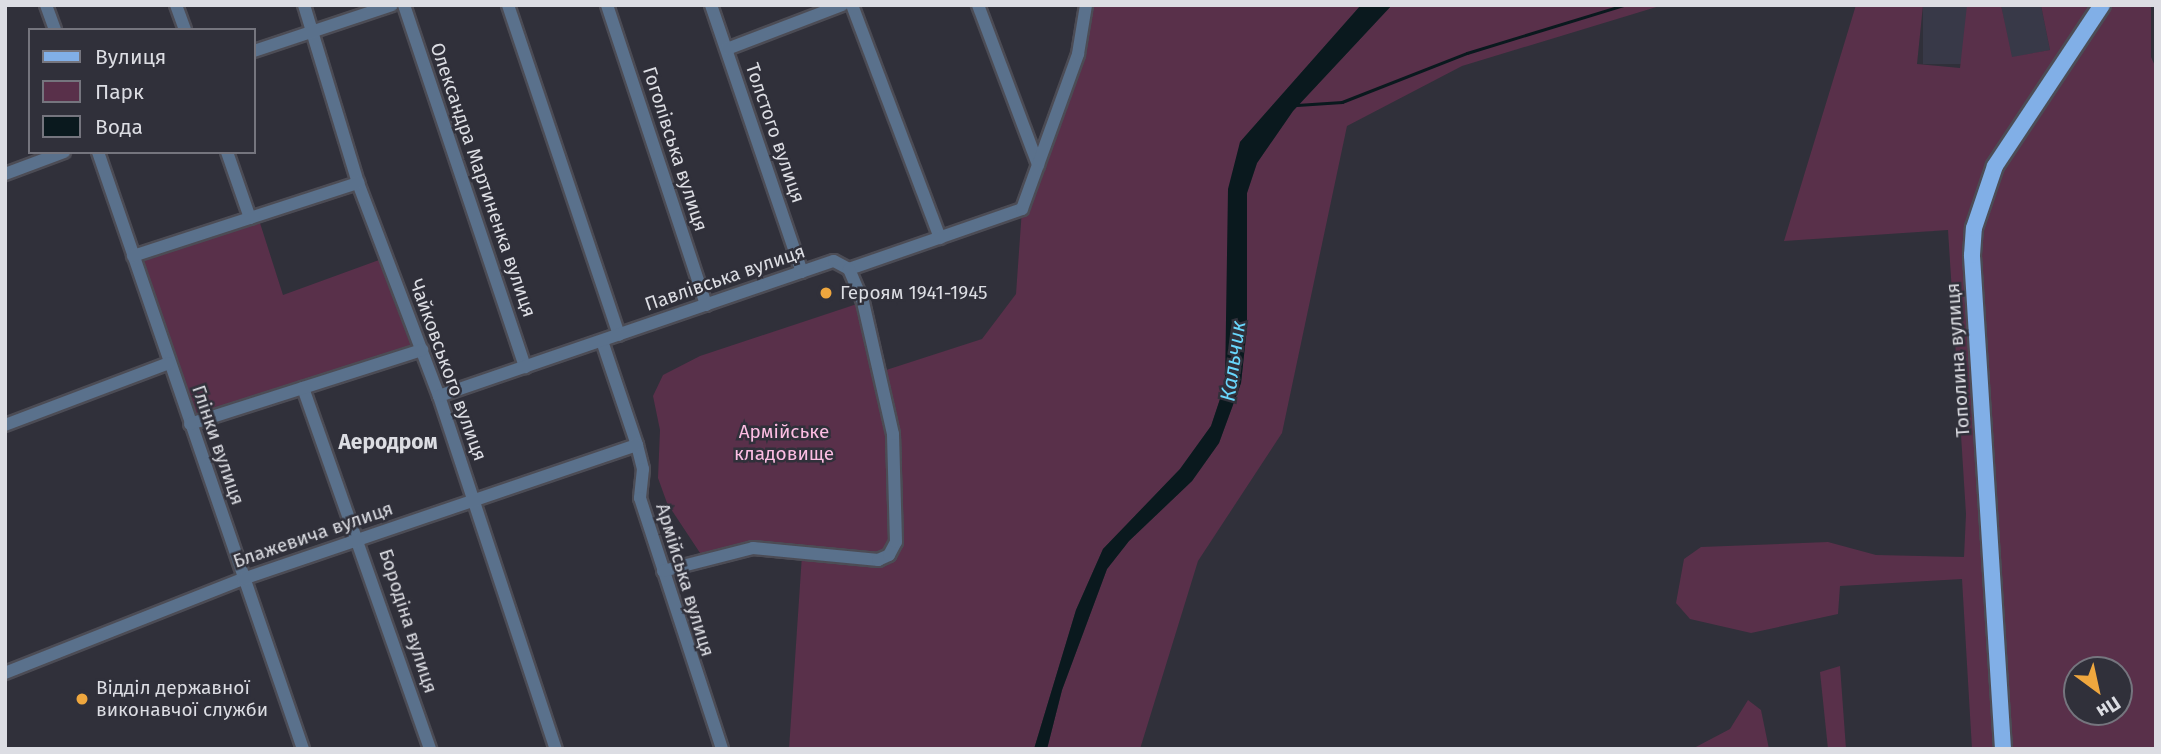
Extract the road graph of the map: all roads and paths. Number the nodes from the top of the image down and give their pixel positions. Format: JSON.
{"nodes":[{"id":1,"x":46,"y":5,"type":"edge"},
{"id":2,"x":176,"y":5,"type":"edge"},
{"id":3,"x":304,"y":5,"type":"edge"},
{"id":4,"x":392,"y":5,"type":"edge"},
{"id":5,"x":404,"y":5,"type":"edge"},
{"id":6,"x":508,"y":5,"type":"edge"},
{"id":7,"x":607,"y":5,"type":"edge"},
{"id":8,"x":711,"y":5,"type":"edge"},
{"id":9,"x":842,"y":5,"type":"edge"},
{"id":10,"x":852,"y":5,"type":"edge"},
{"id":11,"x":978,"y":5,"type":"edge"},
{"id":12,"x":1086,"y":5,"type":"edge"},
{"id":13,"x":2102,"y":5,"type":"edge"},
{"id":14,"x":54,"y":28,"type":"edge"},
{"id":15,"x":184,"y":28,"type":"edge"},
{"id":16,"x":313,"y":32,"type":"junction"},
{"id":17,"x":256,"y":50,"type":"edge"},
{"id":18,"x":727,"y":50,"type":"junction"},
{"id":19,"x":59,"y":154,"type":"edge"},
{"id":20,"x":99,"y":154,"type":"edge"},
{"id":21,"x":228,"y":154,"type":"edge"},
{"id":22,"x":1038,"y":165,"type":"junction"},
{"id":23,"x":5,"y":174,"type":"edge"},
{"id":24,"x":358,"y":183,"type":"junction"},
{"id":25,"x":250,"y":218,"type":"junction"},
{"id":26,"x":940,"y":237,"type":"junction"},
{"id":27,"x":133,"y":256,"type":"junction"},
{"id":28,"x":849,"y":269,"type":"junction"},
{"id":29,"x":802,"y":272,"type":"junction"},
{"id":30,"x":706,"y":305,"type":"junction"},
{"id":31,"x":619,"y":335,"type":"junction"},
{"id":32,"x":602,"y":341,"type":"junction"},
{"id":33,"x":422,"y":350,"type":"junction"},
{"id":34,"x":169,"y":363,"type":"junction"},
{"id":35,"x":525,"y":367,"type":"junction"},
{"id":36,"x":303,"y":388,"type":"junction"},
{"id":37,"x":439,"y":396,"type":"junction"},
{"id":38,"x":190,"y":424,"type":"junction"},
{"id":39,"x":5,"y":425,"type":"edge"},
{"id":40,"x":638,"y":445,"type":"junction"},
{"id":41,"x":474,"y":500,"type":"junction"},
{"id":42,"x":360,"y":539,"type":"junction"},
{"id":43,"x":663,"y":571,"type":"junction"},
{"id":44,"x":243,"y":579,"type":"junction"},
{"id":45,"x":5,"y":673,"type":"edge"},
{"id":46,"x":303,"y":749,"type":"edge"},
{"id":47,"x":430,"y":749,"type":"edge"},
{"id":48,"x":556,"y":749,"type":"edge"},
{"id":49,"x":722,"y":749,"type":"edge"},
{"id":50,"x":2004,"y":749,"type":"edge"}],
"edges":[{"from":1,"to":14,"type":"street"},
{"from":2,"to":15,"type":"street"},
{"from":3,"to":16,"type":"street","name":"Чайковського вулиця"},
{"from":4,"to":16,"type":"street"},
{"from":5,"to":35,"type":"street","name":"Олександра Мартиненка вулиця"},
{"from":6,"to":31,"type":"street"},
{"from":7,"to":30,"type":"street","name":"Гоголівська вулиця"},
{"from":8,"to":18,"type":"street","name":"Толстого вулиця"},
{"from":9,"to":18,"type":"street"},
{"from":10,"to":26,"type":"street"},
{"from":11,"to":22,"type":"street"},
{"from":12,"to":22,"type":"street"},
{"from":13,"to":50,"type":"main road","name":"Тополина вулиця"},
{"from":16,"to":17,"type":"street"},
{"from":16,"to":24,"type":"street","name":"Чайковського вулиця"},
{"from":18,"to":29,"type":"street","name":"Толстого вулиця"},
{"from":19,"to":23,"type":"street"},
{"from":20,"to":27,"type":"street","name":"Глінки вулиця"},
{"from":21,"to":25,"type":"street"},
{"from":22,"to":26,"type":"street","name":"Павлівська вулиця"},
{"from":24,"to":25,"type":"street"},
{"from":24,"to":33,"type":"street","name":"Чайковського вулиця"},
{"from":25,"to":27,"type":"street"},
{"from":26,"to":28,"type":"street","name":"Павлівська вулиця"},
{"from":27,"to":34,"type":"street","name":"Глінки вулиця"},
{"from":28,"to":29,"type":"street","name":"Павлівська вулиця"},
{"from":28,"to":43,"type":"street"},
{"from":29,"to":30,"type":"street","name":"Павлівська вулиця"},
{"from":30,"to":31,"type":"street","name":"Павлівська вулиця"},
{"from":31,"to":32,"type":"street","name":"Павлівська вулиця"},
{"from":32,"to":35,"type":"street","name":"Павлівська вулиця"},
{"from":32,"to":40,"type":"street","name":"Армійська вулиця"},
{"from":33,"to":36,"type":"street"},
{"from":33,"to":37,"type":"street","name":"Чайковського вулиця"},
{"from":34,"to":38,"type":"street","name":"Глінки вулиця"},
{"from":34,"to":39,"type":"street"},
{"from":35,"to":37,"type":"street","name":"Павлівська вулиця"},
{"from":36,"to":38,"type":"street"},
{"from":36,"to":42,"type":"street","name":"Бородіна вулиця"},
{"from":37,"to":41,"type":"street","name":"Чайковського вулиця"},
{"from":38,"to":44,"type":"street","name":"Глінки вулиця"},
{"from":40,"to":41,"type":"street","name":"Блажевича вулиця"},
{"from":40,"to":43,"type":"street","name":"Армійська вулиця"},
{"from":41,"to":42,"type":"street","name":"Блажевича вулиця"},
{"from":41,"to":48,"type":"street","name":"Чайковського вулиця"},
{"from":42,"to":44,"type":"street","name":"Блажевича вулиця"},
{"from":42,"to":47,"type":"street","name":"Бородіна вулиця"},
{"from":43,"to":49,"type":"street","name":"Армійська вулиця"},
{"from":44,"to":45,"type":"street","name":"Блажевича вулиця"},
{"from":44,"to":46,"type":"street","name":"Глінки вулиця"}]}
